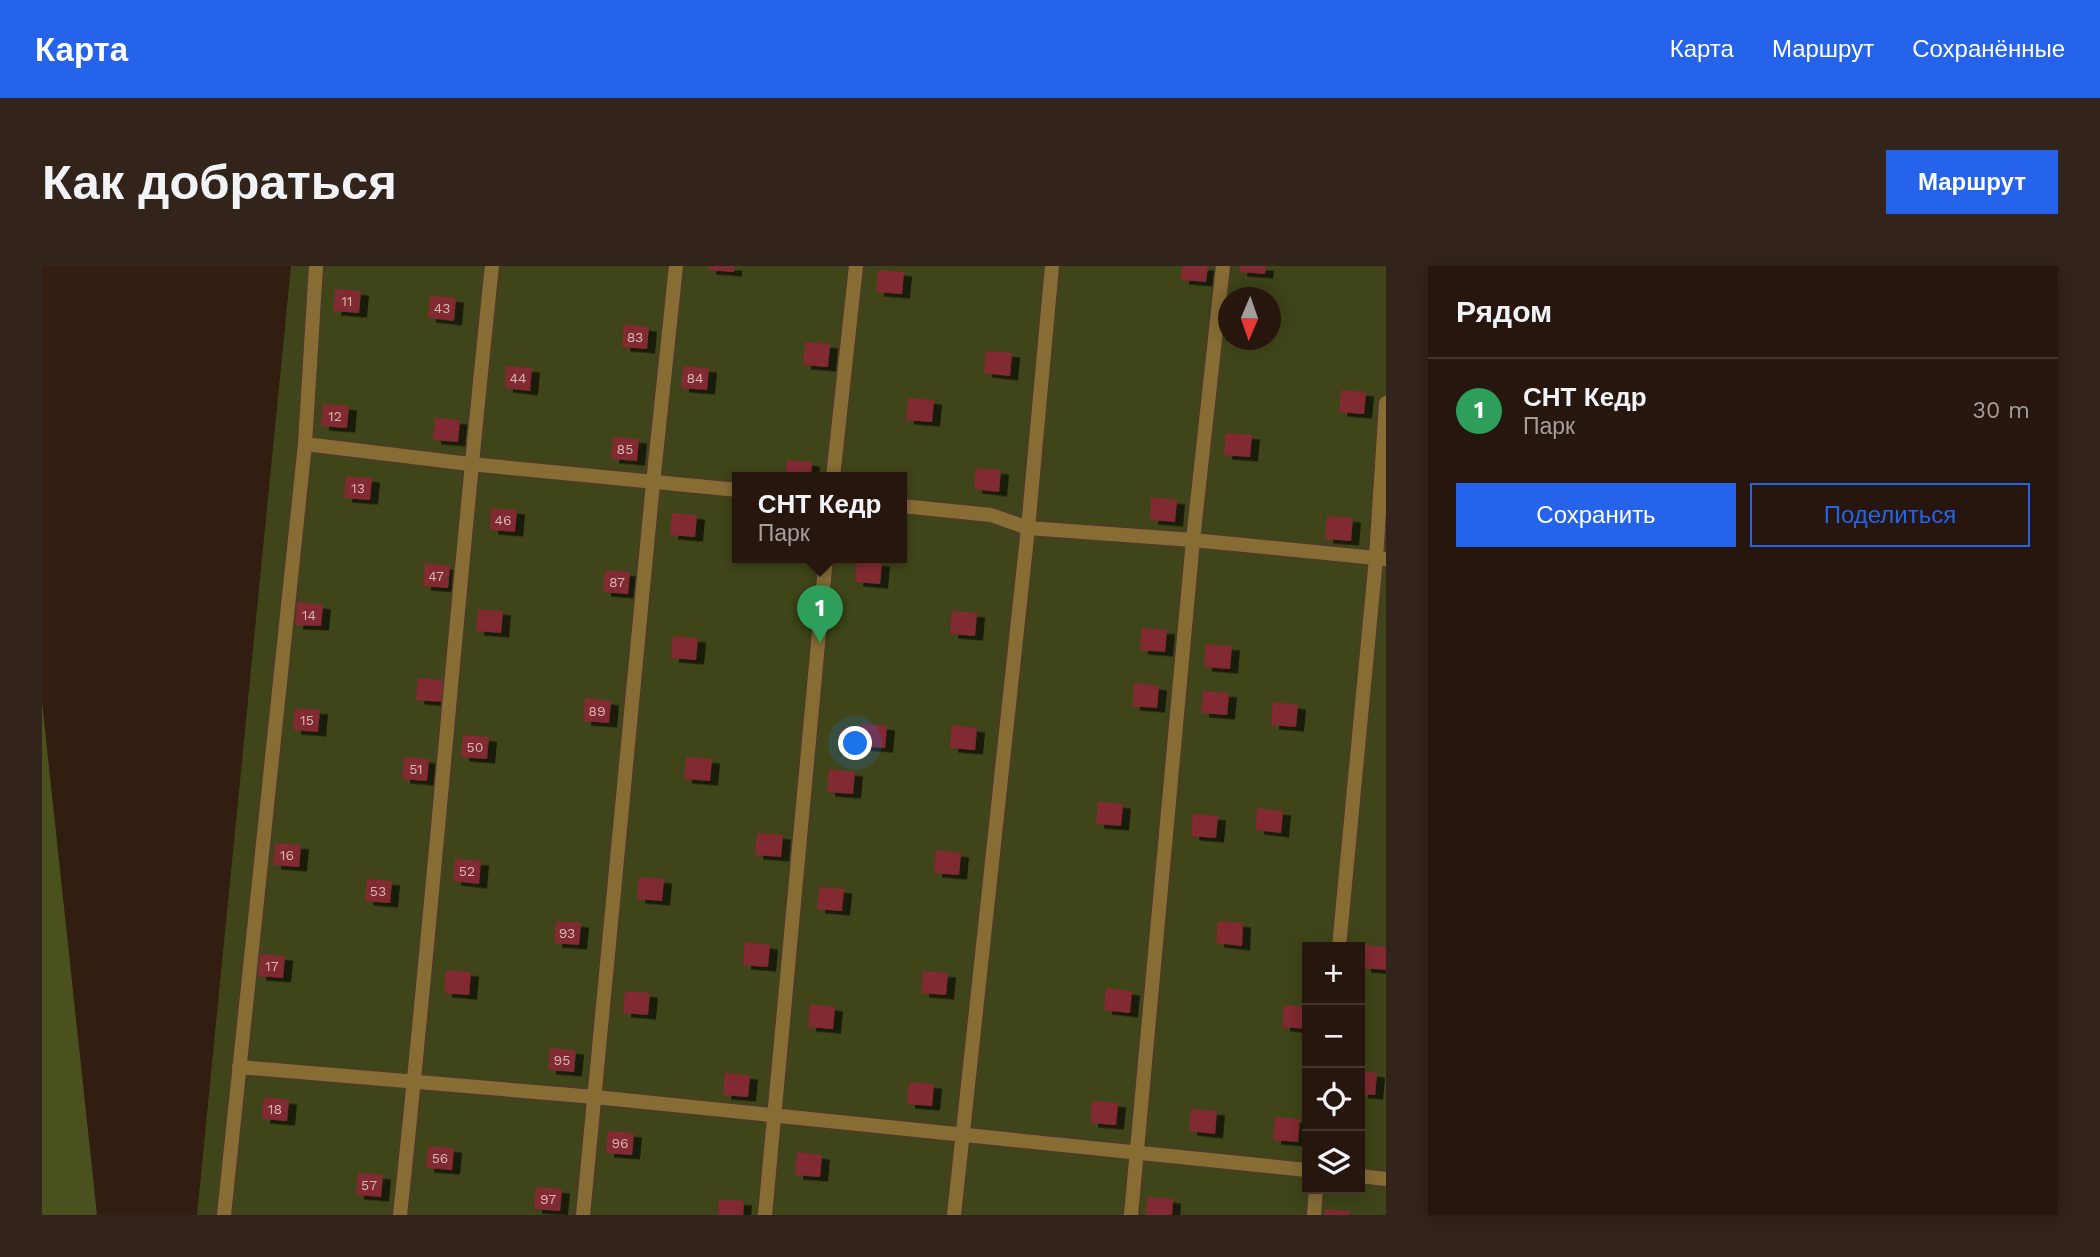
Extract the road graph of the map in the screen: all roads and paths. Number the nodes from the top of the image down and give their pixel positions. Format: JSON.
{"nodes":[{"id":1,"x":316,"y":266,"type":"edge"},
{"id":2,"x":492,"y":266,"type":"edge"},
{"id":3,"x":676,"y":266,"type":"edge"},
{"id":4,"x":856,"y":266,"type":"edge"},
{"id":5,"x":1052,"y":266,"type":"edge"},
{"id":6,"x":1223,"y":266,"type":"edge"},
{"id":7,"x":1386,"y":403,"type":"edge"},
{"id":8,"x":305,"y":444,"type":"junction"},
{"id":9,"x":470,"y":464,"type":"junction"},
{"id":10,"x":835,"y":472,"type":"edge"},
{"id":11,"x":653,"y":483,"type":"junction"},
{"id":12,"x":732,"y":490,"type":"edge"},
{"id":13,"x":907,"y":507,"type":"edge"},
{"id":14,"x":1028,"y":528,"type":"junction"},
{"id":15,"x":1193,"y":540,"type":"junction"},
{"id":16,"x":1381,"y":559,"type":"edge"},
{"id":17,"x":825,"y":563,"type":"edge"},
{"id":18,"x":1340,"y":942,"type":"edge"},
{"id":19,"x":239,"y":1067,"type":"junction"},
{"id":20,"x":414,"y":1082,"type":"junction"},
{"id":21,"x":595,"y":1097,"type":"junction"},
{"id":22,"x":774,"y":1116,"type":"junction"},
{"id":23,"x":962,"y":1135,"type":"junction"},
{"id":24,"x":1136,"y":1153,"type":"junction"},
{"id":25,"x":1302,"y":1170,"type":"edge"},
{"id":26,"x":1365,"y":1177,"type":"edge"},
{"id":27,"x":1386,"y":1179,"type":"edge"},
{"id":28,"x":1316,"y":1194,"type":"edge"},
{"id":29,"x":224,"y":1215,"type":"edge"},
{"id":30,"x":400,"y":1215,"type":"edge"},
{"id":31,"x":583,"y":1215,"type":"edge"},
{"id":32,"x":765,"y":1215,"type":"edge"},
{"id":33,"x":954,"y":1215,"type":"edge"},
{"id":34,"x":1131,"y":1215,"type":"edge"},
{"id":35,"x":1314,"y":1215,"type":"edge"}],
"edges":[{"from":1,"to":8,"type":"street"},
{"from":2,"to":9,"type":"street"},
{"from":3,"to":11,"type":"street"},
{"from":4,"to":10,"type":"street"},
{"from":5,"to":14,"type":"street"},
{"from":6,"to":15,"type":"street"},
{"from":7,"to":16,"type":"street"},
{"from":8,"to":9,"type":"street"},
{"from":8,"to":19,"type":"street"},
{"from":9,"to":11,"type":"street"},
{"from":9,"to":20,"type":"street"},
{"from":11,"to":12,"type":"street"},
{"from":11,"to":21,"type":"street"},
{"from":13,"to":14,"type":"street"},
{"from":14,"to":15,"type":"street"},
{"from":14,"to":23,"type":"street"},
{"from":15,"to":16,"type":"street"},
{"from":15,"to":24,"type":"street"},
{"from":16,"to":18,"type":"street"},
{"from":17,"to":22,"type":"street"},
{"from":19,"to":20,"type":"street"},
{"from":19,"to":29,"type":"street"},
{"from":20,"to":21,"type":"street"},
{"from":20,"to":30,"type":"street"},
{"from":21,"to":22,"type":"street"},
{"from":21,"to":31,"type":"street"},
{"from":22,"to":23,"type":"street"},
{"from":22,"to":32,"type":"street"},
{"from":23,"to":24,"type":"street"},
{"from":23,"to":33,"type":"street"},
{"from":24,"to":25,"type":"street"},
{"from":24,"to":34,"type":"street"},
{"from":26,"to":27,"type":"street"},
{"from":28,"to":35,"type":"street"}]}
